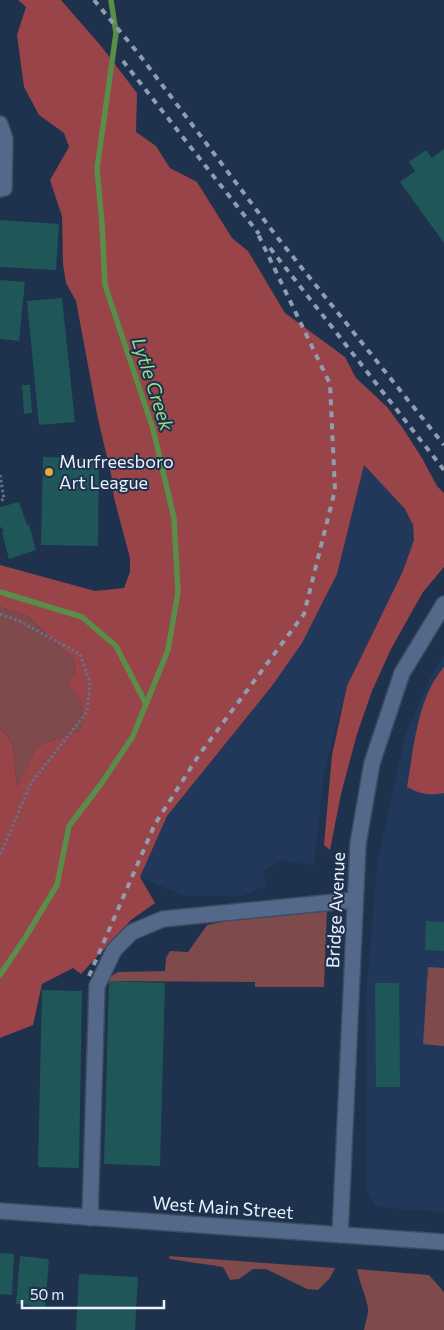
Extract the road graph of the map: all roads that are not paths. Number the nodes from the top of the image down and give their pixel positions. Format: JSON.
{"nodes":[{"id":1,"x":0,"y":124,"type":"edge"},
{"id":2,"x":0,"y":189,"type":"edge"},
{"id":3,"x":444,"y":604,"type":"edge"},
{"id":4,"x":355,"y":900,"type":"junction"},
{"id":5,"x":0,"y":1211,"type":"edge"},
{"id":6,"x":90,"y":1218,"type":"junction"},
{"id":7,"x":340,"y":1235,"type":"junction"},
{"id":8,"x":444,"y":1242,"type":"edge"}],
"edges":[{"from":1,"to":2,"type":"street"},
{"from":3,"to":4,"type":"street","name":"Bridge Avenue"},
{"from":4,"to":6,"type":"street"},
{"from":4,"to":7,"type":"street","name":"Bridge Avenue"},
{"from":5,"to":6,"type":"street","name":"West Main Street"},
{"from":6,"to":7,"type":"street","name":"West Main Street"},
{"from":7,"to":8,"type":"street","name":"West Main Street"}]}
